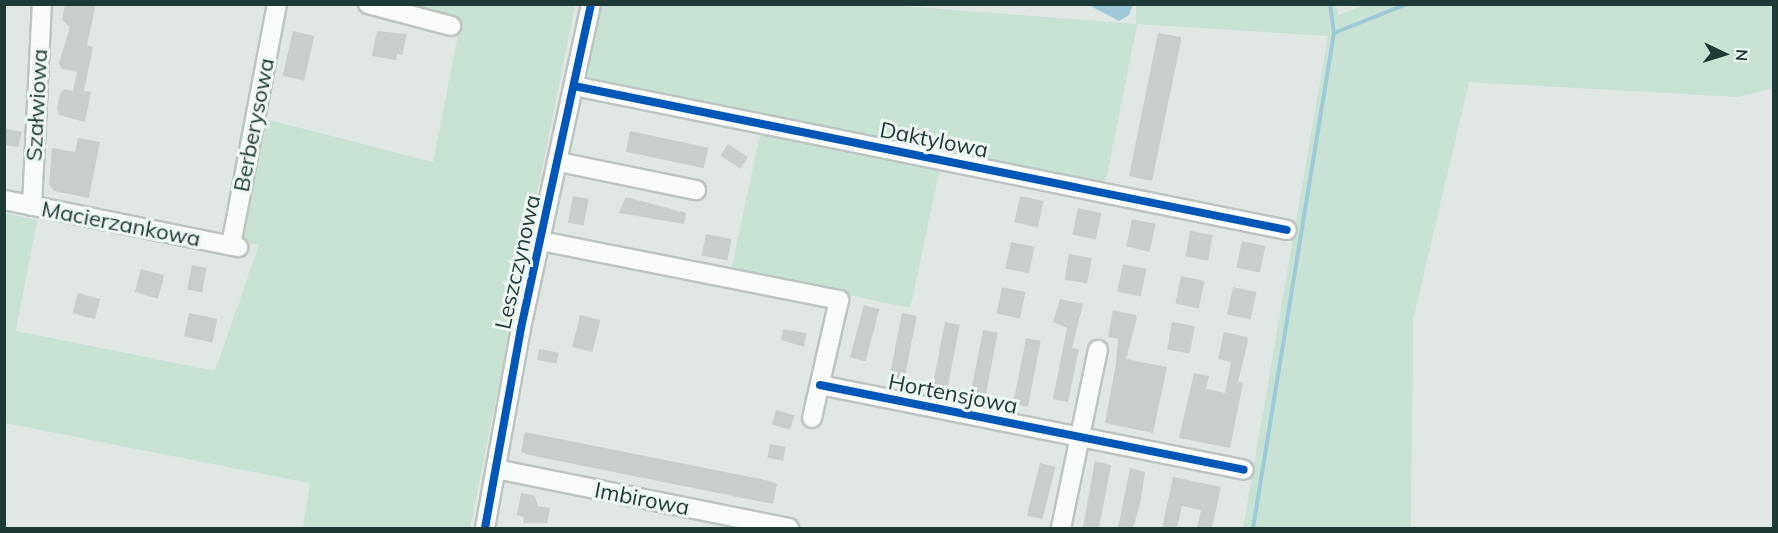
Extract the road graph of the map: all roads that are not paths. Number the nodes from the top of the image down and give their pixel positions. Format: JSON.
{"nodes":[{"id":1,"x":42,"y":4,"type":"edge"},
{"id":2,"x":277,"y":4,"type":"edge"},
{"id":3,"x":368,"y":4,"type":"edge"},
{"id":4,"x":591,"y":4,"type":"edge"},
{"id":5,"x":451,"y":26,"type":"dead end"},
{"id":6,"x":574,"y":86,"type":"junction"},
{"id":7,"x":559,"y":162,"type":"junction"},
{"id":8,"x":696,"y":190,"type":"dead end"},
{"id":9,"x":4,"y":200,"type":"edge"},
{"id":10,"x":32,"y":206,"type":"junction"},
{"id":11,"x":1287,"y":230,"type":"dead end"},
{"id":12,"x":541,"y":241,"type":"junction"},
{"id":13,"x":235,"y":246,"type":"joint"},
{"id":14,"x":1098,"y":350,"type":"dead end"},
{"id":15,"x":820,"y":385,"type":"junction"},
{"id":16,"x":812,"y":418,"type":"dead end"},
{"id":17,"x":1080,"y":438,"type":"junction"},
{"id":18,"x":496,"y":469,"type":"junction"},
{"id":19,"x":1244,"y":470,"type":"dead end"},
{"id":20,"x":484,"y":528,"type":"edge"},
{"id":21,"x":789,"y":528,"type":"edge"},
{"id":22,"x":1061,"y":528,"type":"edge"}],
"edges":[{"from":1,"to":10,"type":"street","name":"Szałwiowa"},
{"from":2,"to":13,"type":"street","name":"Berberysowa"},
{"from":3,"to":5,"type":"street"},
{"from":4,"to":6,"type":"street","name":"Leszczynowa"},
{"from":6,"to":7,"type":"street","name":"Leszczynowa"},
{"from":6,"to":11,"type":"street","name":"Daktylowa"},
{"from":7,"to":8,"type":"street"},
{"from":7,"to":12,"type":"street","name":"Leszczynowa"},
{"from":9,"to":10,"type":"street","name":"Macierzankowa"},
{"from":10,"to":13,"type":"street","name":"Macierzankowa"},
{"from":12,"to":15,"type":"street"},
{"from":12,"to":18,"type":"street","name":"Leszczynowa"},
{"from":14,"to":17,"type":"street"},
{"from":15,"to":16,"type":"street"},
{"from":15,"to":17,"type":"street","name":"Hortensjowa"},
{"from":17,"to":19,"type":"street","name":"Hortensjowa"},
{"from":17,"to":22,"type":"street"},
{"from":18,"to":20,"type":"street","name":"Leszczynowa"},
{"from":18,"to":21,"type":"street","name":"Imbirowa"}]}
